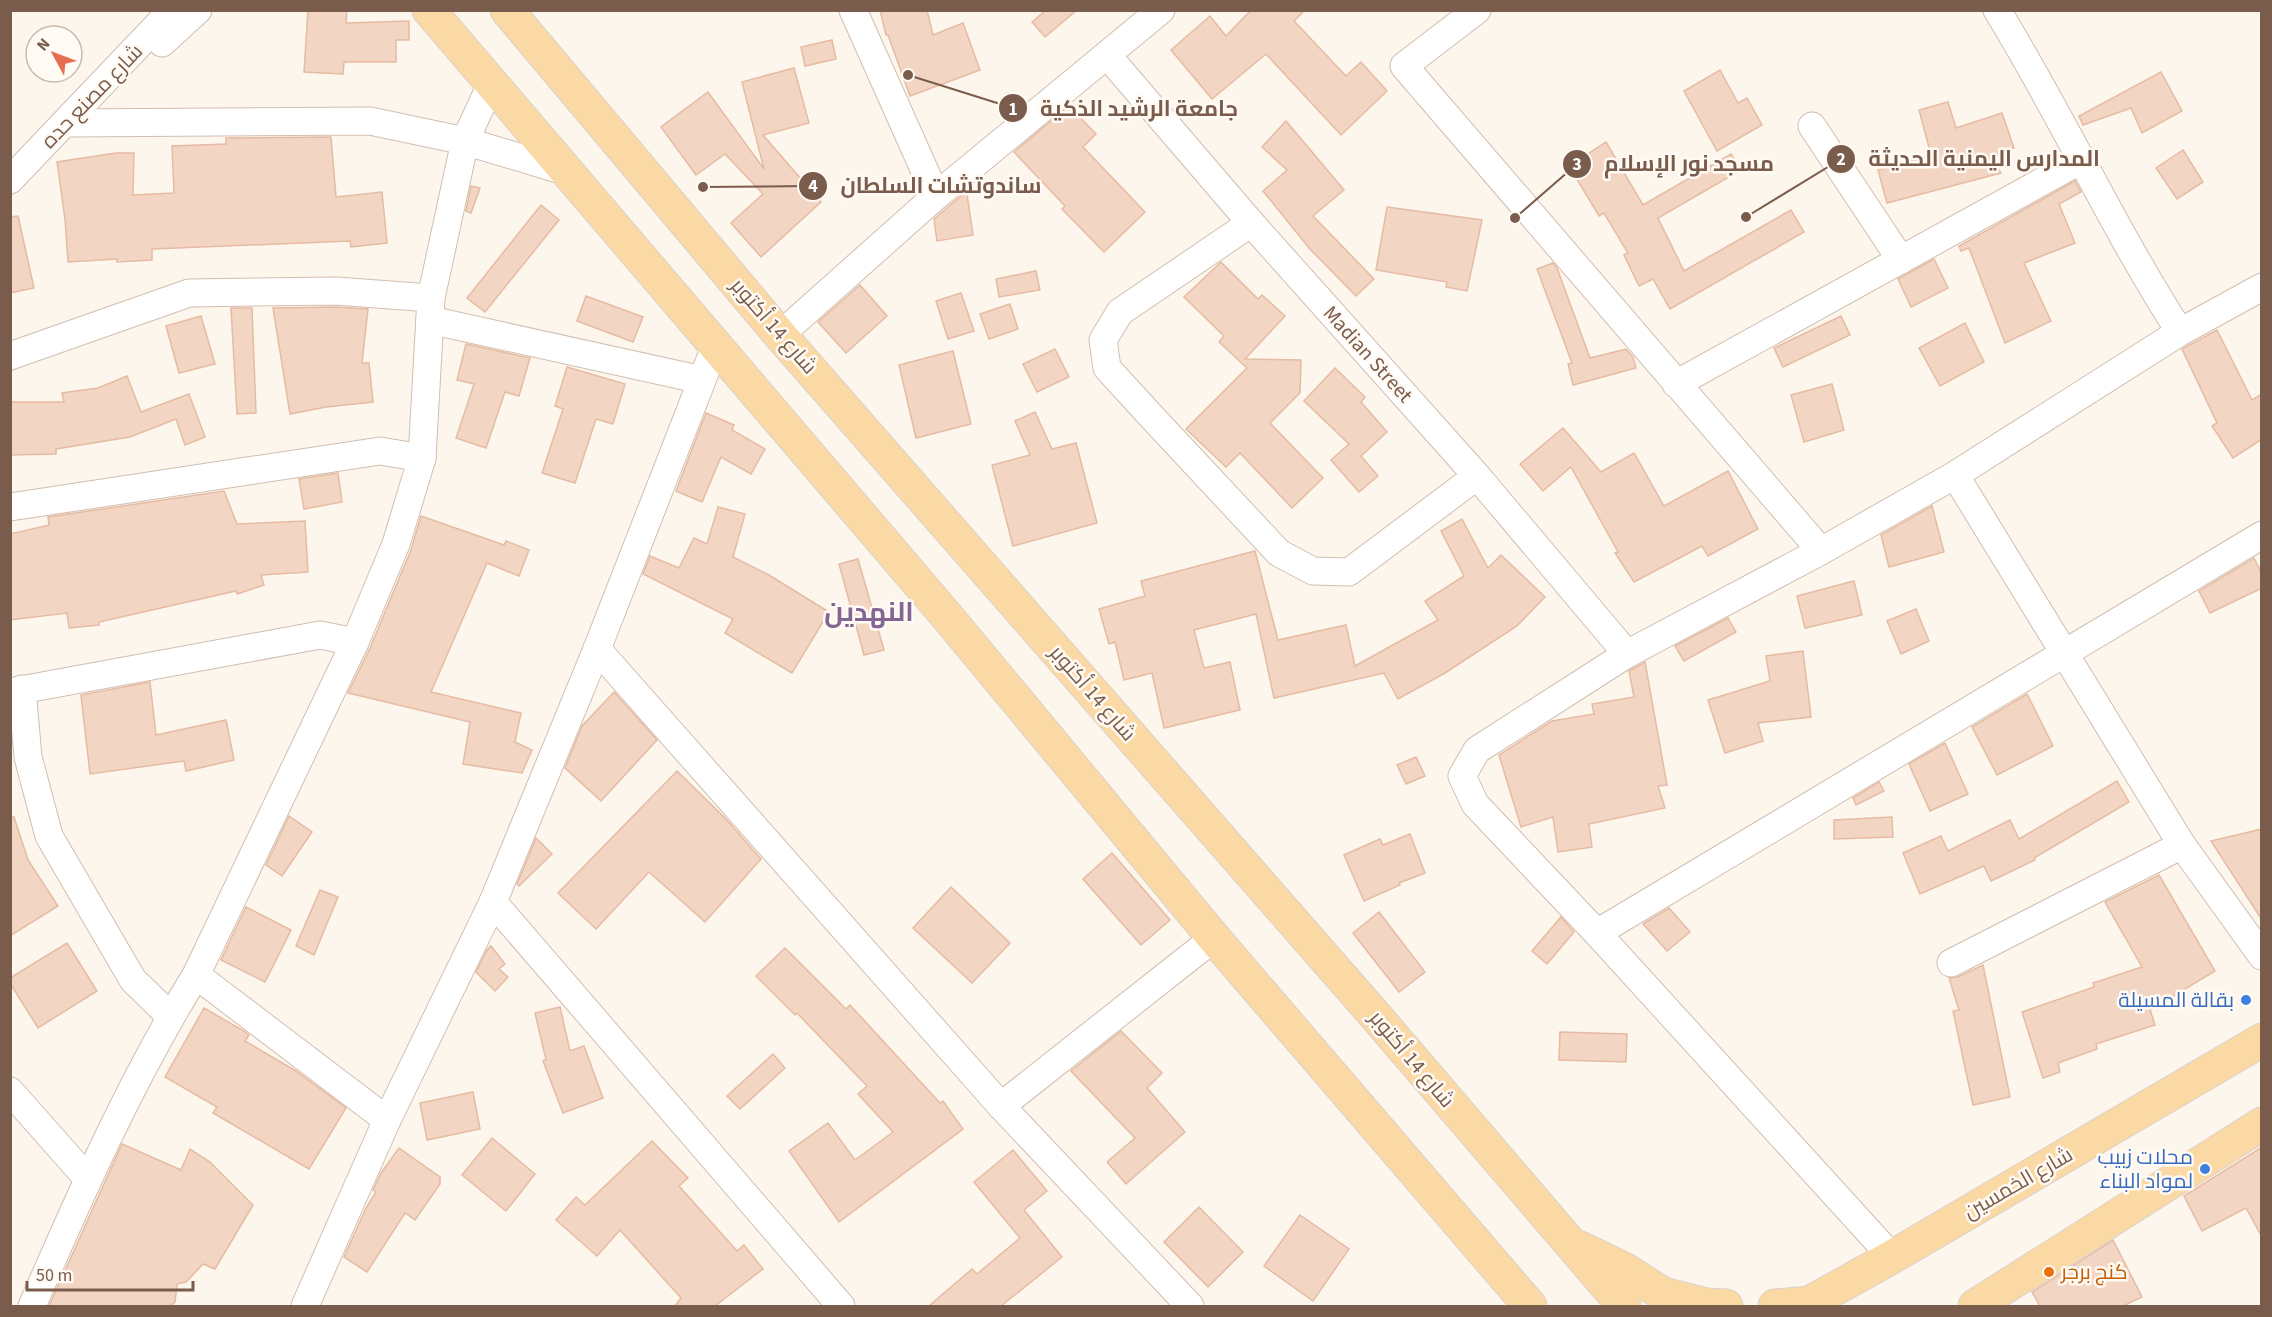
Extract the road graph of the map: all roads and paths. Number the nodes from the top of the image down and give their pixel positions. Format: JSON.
{"nodes":[{"id":1,"x":172,"y":10,"type":"edge"},
{"id":2,"x":198,"y":10,"type":"edge"},
{"id":3,"x":429,"y":10,"type":"edge"},
{"id":4,"x":507,"y":10,"type":"edge"},
{"id":5,"x":853,"y":10,"type":"edge"},
{"id":6,"x":1161,"y":10,"type":"edge"},
{"id":7,"x":1477,"y":10,"type":"edge"},
{"id":8,"x":1997,"y":10,"type":"edge"},
{"id":9,"x":1107,"y":56,"type":"junction"},
{"id":10,"x":492,"y":82,"type":"junction"},
{"id":11,"x":67,"y":123,"type":"junction"},
{"id":12,"x":1812,"y":126,"type":"dead end"},
{"id":13,"x":465,"y":141,"type":"junction"},
{"id":14,"x":2083,"y":159,"type":"junction"},
{"id":15,"x":568,"y":172,"type":"junction"},
{"id":16,"x":10,"y":180,"type":"edge"},
{"id":17,"x":936,"y":196,"type":"junction"},
{"id":18,"x":1251,"y":223,"type":"junction"},
{"id":19,"x":1901,"y":260,"type":"junction"},
{"id":20,"x":2262,"y":287,"type":"edge"},
{"id":21,"x":431,"y":309,"type":"junction"},
{"id":22,"x":2180,"y":332,"type":"junction"},
{"id":23,"x":780,"y":334,"type":"junction"},
{"id":24,"x":715,"y":347,"type":"junction"},
{"id":25,"x":10,"y":356,"type":"edge"},
{"id":26,"x":702,"y":380,"type":"junction"},
{"id":27,"x":1676,"y":384,"type":"junction"},
{"id":28,"x":422,"y":458,"type":"junction"},
{"id":29,"x":1955,"y":475,"type":"junction"},
{"id":30,"x":1477,"y":476,"type":"junction"},
{"id":31,"x":10,"y":507,"type":"edge"},
{"id":32,"x":2262,"y":536,"type":"edge"},
{"id":33,"x":1821,"y":551,"type":"junction"},
{"id":34,"x":355,"y":642,"type":"junction"},
{"id":35,"x":597,"y":649,"type":"junction"},
{"id":36,"x":2065,"y":651,"type":"junction"},
{"id":37,"x":1627,"y":654,"type":"junction"},
{"id":38,"x":16,"y":691,"type":"edge"},
{"id":39,"x":2182,"y":844,"type":"junction"},
{"id":40,"x":493,"y":902,"type":"junction"},
{"id":41,"x":1597,"y":933,"type":"junction"},
{"id":42,"x":1215,"y":938,"type":"junction"},
{"id":43,"x":2262,"y":956,"type":"edge"},
{"id":44,"x":1951,"y":963,"type":"dead end"},
{"id":45,"x":196,"y":975,"type":"junction"},
{"id":46,"x":170,"y":1017,"type":"junction"},
{"id":47,"x":2262,"y":1040,"type":"edge"},
{"id":48,"x":10,"y":1091,"type":"edge"},
{"id":49,"x":1001,"y":1106,"type":"junction"},
{"id":50,"x":387,"y":1120,"type":"junction"},
{"id":51,"x":2262,"y":1124,"type":"edge"},
{"id":52,"x":87,"y":1178,"type":"junction"},
{"id":53,"x":1568,"y":1242,"type":"junction"},
{"id":54,"x":1892,"y":1257,"type":"junction"},
{"id":55,"x":1526,"y":1304,"type":"edge"},
{"id":56,"x":1807,"y":1305,"type":"edge"},
{"id":57,"x":32,"y":1306,"type":"edge"},
{"id":58,"x":306,"y":1306,"type":"edge"},
{"id":59,"x":841,"y":1306,"type":"edge"},
{"id":60,"x":1190,"y":1306,"type":"edge"},
{"id":61,"x":1624,"y":1306,"type":"edge"},
{"id":62,"x":1726,"y":1306,"type":"edge"},
{"id":63,"x":1775,"y":1306,"type":"edge"},
{"id":64,"x":1975,"y":1306,"type":"edge"}],
"edges":[{"from":1,"to":11,"type":"street","name":"شارع مصنع حده"},
{"from":2,"to":11,"type":"street"},
{"from":3,"to":10,"type":"main road"},
{"from":4,"to":23,"type":"main road","name":"شارع 14 أكتوبر"},
{"from":5,"to":17,"type":"street"},
{"from":6,"to":9,"type":"street"},
{"from":7,"to":27,"type":"street"},
{"from":8,"to":14,"type":"street"},
{"from":9,"to":17,"type":"street"},
{"from":9,"to":18,"type":"street","name":"Madian Street"},
{"from":10,"to":13,"type":"street"},
{"from":10,"to":15,"type":"main road"},
{"from":11,"to":13,"type":"street"},
{"from":11,"to":16,"type":"street","name":"شارع مصنع حده"},
{"from":12,"to":19,"type":"street"},
{"from":13,"to":15,"type":"street"},
{"from":13,"to":21,"type":"street"},
{"from":14,"to":19,"type":"street"},
{"from":14,"to":22,"type":"street"},
{"from":15,"to":24,"type":"main road"},
{"from":17,"to":23,"type":"street"},
{"from":18,"to":30,"type":"street","name":"Madian Street"},
{"from":18,"to":30,"type":"street"},
{"from":19,"to":27,"type":"street"},
{"from":20,"to":22,"type":"street"},
{"from":21,"to":25,"type":"street"},
{"from":21,"to":26,"type":"street"},
{"from":21,"to":28,"type":"street"},
{"from":22,"to":29,"type":"street"},
{"from":23,"to":53,"type":"main road","name":"شارع 14 أكتوبر"},
{"from":24,"to":26,"type":"street"},
{"from":24,"to":42,"type":"main road"},
{"from":26,"to":35,"type":"street"},
{"from":27,"to":33,"type":"street"},
{"from":28,"to":31,"type":"street"},
{"from":28,"to":34,"type":"street"},
{"from":29,"to":33,"type":"street"},
{"from":29,"to":36,"type":"street"},
{"from":30,"to":37,"type":"street","name":"Madian Street"},
{"from":32,"to":36,"type":"street"},
{"from":33,"to":37,"type":"street"},
{"from":34,"to":38,"type":"street"},
{"from":34,"to":45,"type":"street"},
{"from":35,"to":40,"type":"street"},
{"from":35,"to":49,"type":"street"},
{"from":36,"to":39,"type":"street"},
{"from":36,"to":41,"type":"street"},
{"from":37,"to":41,"type":"street"},
{"from":38,"to":46,"type":"street"},
{"from":39,"to":43,"type":"street"},
{"from":39,"to":44,"type":"street"},
{"from":40,"to":50,"type":"street"},
{"from":40,"to":59,"type":"street"},
{"from":41,"to":54,"type":"street"},
{"from":42,"to":49,"type":"street"},
{"from":42,"to":55,"type":"main road"},
{"from":45,"to":46,"type":"street"},
{"from":45,"to":50,"type":"street"},
{"from":46,"to":52,"type":"street"},
{"from":47,"to":54,"type":"main road","name":"شارع الخمسين"},
{"from":48,"to":52,"type":"street"},
{"from":49,"to":60,"type":"street"},
{"from":50,"to":58,"type":"street"},
{"from":51,"to":64,"type":"main road"},
{"from":52,"to":57,"type":"street"},
{"from":53,"to":61,"type":"main road"},
{"from":53,"to":62,"type":"main road","name":"شارع 14 أكتوبر"},
{"from":54,"to":56,"type":"main road","name":"شارع الخمسين"},
{"from":56,"to":63,"type":"main road"}]}
